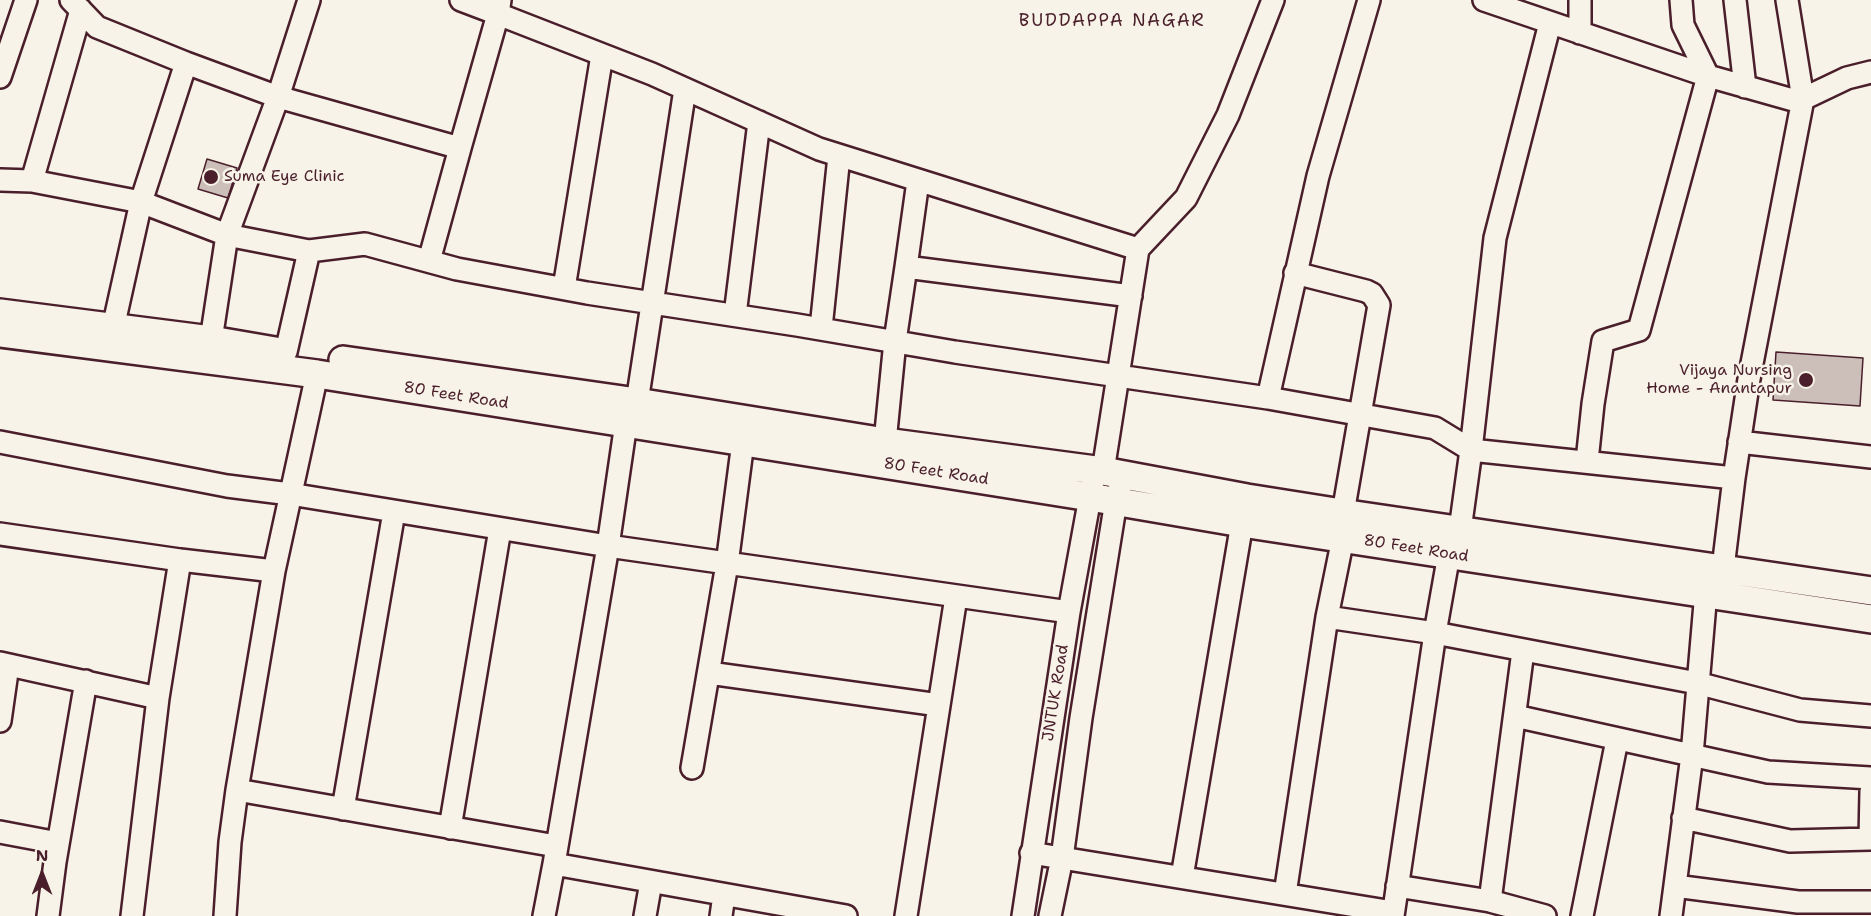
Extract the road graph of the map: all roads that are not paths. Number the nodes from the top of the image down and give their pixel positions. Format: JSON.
{"nodes":[{"id":1,"x":26,"y":0,"type":"edge"},
{"id":2,"x":309,"y":0,"type":"edge"},
{"id":3,"x":461,"y":0,"type":"edge"},
{"id":4,"x":1273,"y":0,"type":"edge"},
{"id":5,"x":1369,"y":0,"type":"edge"},
{"id":6,"x":1484,"y":0,"type":"edge"},
{"id":7,"x":1580,"y":0,"type":"edge"},
{"id":8,"x":1681,"y":0,"type":"edge"},
{"id":9,"x":1735,"y":0,"type":"edge"},
{"id":10,"x":1787,"y":0,"type":"edge"},
{"id":11,"x":1504,"y":3,"type":"edge"},
{"id":12,"x":76,"y":5,"type":"edge"},
{"id":13,"x":499,"y":7,"type":"edge"},
{"id":14,"x":1550,"y":23,"type":"junction"},
{"id":15,"x":1580,"y":33,"type":"junction"},
{"id":16,"x":602,"y":55,"type":"junction"},
{"id":17,"x":186,"y":63,"type":"junction"},
{"id":18,"x":1871,"y":72,"type":"edge"},
{"id":19,"x":1708,"y":76,"type":"junction"},
{"id":20,"x":0,"y":77,"type":"edge"},
{"id":21,"x":1745,"y":87,"type":"junction"},
{"id":22,"x":685,"y":89,"type":"junction"},
{"id":23,"x":278,"y":97,"type":"junction"},
{"id":24,"x":1803,"y":99,"type":"junction"},
{"id":25,"x":759,"y":122,"type":"junction"},
{"id":26,"x":460,"y":148,"type":"junction"},
{"id":27,"x":839,"y":156,"type":"junction"},
{"id":28,"x":0,"y":180,"type":"edge"},
{"id":29,"x":32,"y":181,"type":"junction"},
{"id":30,"x":918,"y":181,"type":"junction"},
{"id":31,"x":141,"y":202,"type":"junction"},
{"id":32,"x":227,"y":235,"type":"junction"},
{"id":33,"x":1138,"y":249,"type":"junction"},
{"id":34,"x":309,"y":251,"type":"junction"},
{"id":35,"x":429,"y":261,"type":"junction"},
{"id":36,"x":906,"y":267,"type":"junction"},
{"id":37,"x":1295,"y":273,"type":"junction"},
{"id":38,"x":564,"y":288,"type":"junction"},
{"id":39,"x":1131,"y":296,"type":"junction"},
{"id":40,"x":652,"y":302,"type":"junction"},
{"id":41,"x":0,"y":313,"type":"edge"},
{"id":42,"x":735,"y":315,"type":"junction"},
{"id":43,"x":113,"y":328,"type":"junction"},
{"id":44,"x":821,"y":328,"type":"junction"},
{"id":45,"x":0,"y":333,"type":"edge"},
{"id":46,"x":210,"y":340,"type":"junction"},
{"id":47,"x":895,"y":341,"type":"junction"},
{"id":48,"x":286,"y":352,"type":"junction"},
{"id":49,"x":317,"y":374,"type":"junction"},
{"id":50,"x":1119,"y":375,"type":"junction"},
{"id":51,"x":1268,"y":398,"type":"junction"},
{"id":52,"x":632,"y":413,"type":"junction"},
{"id":53,"x":1359,"y":414,"type":"junction"},
{"id":54,"x":0,"y":442,"type":"edge"},
{"id":55,"x":743,"y":442,"type":"junction"},
{"id":56,"x":885,"y":442,"type":"junction"},
{"id":57,"x":1739,"y":442,"type":"junction"},
{"id":58,"x":1471,"y":450,"type":"junction"},
{"id":59,"x":1871,"y":457,"type":"edge"},
{"id":60,"x":1587,"y":461,"type":"junction"},
{"id":61,"x":1107,"y":472,"type":"junction"},
{"id":62,"x":1734,"y":478,"type":"junction"},
{"id":63,"x":290,"y":494,"type":"junction"},
{"id":64,"x":1090,"y":497,"type":"junction"},
{"id":65,"x":1116,"y":501,"type":"junction"},
{"id":66,"x":394,"y":512,"type":"junction"},
{"id":67,"x":1242,"y":523,"type":"junction"},
{"id":68,"x":1343,"y":525,"type":"junction"},
{"id":69,"x":500,"y":529,"type":"junction"},
{"id":70,"x":1460,"y":530,"type":"junction"},
{"id":71,"x":0,"y":534,"type":"edge"},
{"id":72,"x":608,"y":546,"type":"junction"},
{"id":73,"x":1449,"y":554,"type":"junction"},
{"id":74,"x":180,"y":560,"type":"junction"},
{"id":75,"x":727,"y":564,"type":"junction"},
{"id":76,"x":274,"y":571,"type":"junction"},
{"id":77,"x":1712,"y":577,"type":"junction"},
{"id":78,"x":1871,"y":591,"type":"edge"},
{"id":79,"x":956,"y":597,"type":"junction"},
{"id":80,"x":1069,"y":612,"type":"junction"},
{"id":81,"x":1328,"y":617,"type":"junction"},
{"id":82,"x":1871,"y":619,"type":"edge"},
{"id":83,"x":1435,"y":633,"type":"junction"},
{"id":84,"x":1523,"y":651,"type":"junction"},
{"id":85,"x":4,"y":664,"type":"edge"},
{"id":86,"x":709,"y":673,"type":"junction"},
{"id":87,"x":86,"y":681,"type":"junction"},
{"id":88,"x":1697,"y":682,"type":"junction"},
{"id":89,"x":158,"y":698,"type":"junction"},
{"id":90,"x":939,"y":705,"type":"junction"},
{"id":91,"x":1515,"y":716,"type":"junction"},
{"id":92,"x":1871,"y":716,"type":"edge"},
{"id":93,"x":0,"y":722,"type":"edge"},
{"id":94,"x":1617,"y":740,"type":"junction"},
{"id":95,"x":1692,"y":755,"type":"junction"},
{"id":96,"x":692,"y":768,"type":"dead end"},
{"id":97,"x":1871,"y":778,"type":"edge"},
{"id":98,"x":237,"y":790,"type":"junction"},
{"id":99,"x":1871,"y":791,"type":"edge"},
{"id":100,"x":342,"y":809,"type":"junction"},
{"id":101,"x":1683,"y":818,"type":"junction"},
{"id":102,"x":450,"y":828,"type":"junction"},
{"id":103,"x":0,"y":832,"type":"edge"},
{"id":104,"x":58,"y":843,"type":"junction"},
{"id":105,"x":1031,"y":853,"type":"junction"},
{"id":106,"x":555,"y":855,"type":"junction"},
{"id":107,"x":1062,"y":858,"type":"junction"},
{"id":108,"x":1182,"y":877,"type":"junction"},
{"id":109,"x":651,"y":882,"type":"junction"},
{"id":110,"x":1397,"y":886,"type":"junction"},
{"id":111,"x":1675,"y":886,"type":"junction"},
{"id":112,"x":1286,"y":894,"type":"junction"},
{"id":113,"x":724,"y":895,"type":"junction"},
{"id":114,"x":1490,"y":901,"type":"junction"},
{"id":115,"x":1871,"y":902,"type":"edge"},
{"id":116,"x":1393,"y":914,"type":"edge"},
{"id":117,"x":48,"y":916,"type":"edge"},
{"id":118,"x":132,"y":916,"type":"edge"},
{"id":119,"x":225,"y":916,"type":"edge"},
{"id":120,"x":544,"y":916,"type":"edge"},
{"id":121,"x":645,"y":916,"type":"edge"},
{"id":122,"x":721,"y":916,"type":"edge"},
{"id":123,"x":846,"y":916,"type":"edge"},
{"id":124,"x":906,"y":916,"type":"edge"},
{"id":125,"x":1023,"y":916,"type":"edge"},
{"id":126,"x":1050,"y":916,"type":"edge"},
{"id":127,"x":1545,"y":916,"type":"edge"},
{"id":128,"x":1582,"y":916,"type":"edge"},
{"id":129,"x":1671,"y":916,"type":"edge"}],
"edges":[{"from":1,"to":20,"type":"street"},
{"from":2,"to":23,"type":"street"},
{"from":3,"to":13,"type":"street"},
{"from":4,"to":33,"type":"street"},
{"from":5,"to":37,"type":"street"},
{"from":6,"to":11,"type":"street"},
{"from":7,"to":15,"type":"street"},
{"from":8,"to":19,"type":"street"},
{"from":9,"to":21,"type":"street"},
{"from":10,"to":24,"type":"street"},
{"from":11,"to":14,"type":"street"},
{"from":12,"to":17,"type":"street"},
{"from":12,"to":29,"type":"street"},
{"from":13,"to":16,"type":"street"},
{"from":13,"to":26,"type":"street"},
{"from":14,"to":15,"type":"street"},
{"from":14,"to":58,"type":"street"},
{"from":15,"to":19,"type":"street"},
{"from":16,"to":22,"type":"street"},
{"from":16,"to":38,"type":"street"},
{"from":17,"to":23,"type":"street"},
{"from":17,"to":31,"type":"street"},
{"from":18,"to":24,"type":"street"},
{"from":19,"to":21,"type":"street"},
{"from":19,"to":60,"type":"street"},
{"from":21,"to":24,"type":"street"},
{"from":22,"to":25,"type":"street"},
{"from":22,"to":40,"type":"street"},
{"from":23,"to":26,"type":"street"},
{"from":23,"to":32,"type":"street"},
{"from":24,"to":57,"type":"street"},
{"from":25,"to":27,"type":"street"},
{"from":25,"to":42,"type":"street"},
{"from":26,"to":35,"type":"street"},
{"from":27,"to":30,"type":"street"},
{"from":27,"to":44,"type":"street"},
{"from":28,"to":29,"type":"street"},
{"from":29,"to":31,"type":"street"},
{"from":30,"to":33,"type":"street"},
{"from":30,"to":36,"type":"street"},
{"from":31,"to":32,"type":"street"},
{"from":31,"to":43,"type":"street"},
{"from":32,"to":34,"type":"street"},
{"from":32,"to":46,"type":"street"},
{"from":33,"to":39,"type":"street"},
{"from":34,"to":35,"type":"street"},
{"from":34,"to":48,"type":"street"},
{"from":35,"to":38,"type":"street"},
{"from":36,"to":39,"type":"street"},
{"from":36,"to":47,"type":"street"},
{"from":37,"to":51,"type":"street"},
{"from":37,"to":53,"type":"street"},
{"from":38,"to":40,"type":"street"},
{"from":39,"to":50,"type":"street"},
{"from":40,"to":42,"type":"street"},
{"from":40,"to":52,"type":"street"},
{"from":41,"to":43,"type":"main road","name":"80 Feet Road"},
{"from":42,"to":44,"type":"street"},
{"from":43,"to":46,"type":"main road","name":"80 Feet Road"},
{"from":44,"to":47,"type":"street"},
{"from":45,"to":49,"type":"main road","name":"80 Feet Road"},
{"from":46,"to":48,"type":"main road","name":"80 Feet Road"},
{"from":47,"to":50,"type":"street"},
{"from":47,"to":56,"type":"street"},
{"from":48,"to":52,"type":"main road","name":"80 Feet Road"},
{"from":49,"to":52,"type":"main road","name":"80 Feet Road"},
{"from":49,"to":63,"type":"street"},
{"from":50,"to":51,"type":"street"},
{"from":50,"to":61,"type":"street"},
{"from":51,"to":53,"type":"street"},
{"from":52,"to":55,"type":"main road","name":"80 Feet Road"},
{"from":52,"to":56,"type":"main road","name":"80 Feet Road"},
{"from":52,"to":72,"type":"street"},
{"from":53,"to":58,"type":"street"},
{"from":53,"to":68,"type":"street"},
{"from":54,"to":63,"type":"street"},
{"from":55,"to":64,"type":"main road","name":"80 Feet Road"},
{"from":55,"to":75,"type":"street"},
{"from":56,"to":61,"type":"main road","name":"80 Feet Road"},
{"from":57,"to":59,"type":"street"},
{"from":57,"to":62,"type":"street"},
{"from":58,"to":60,"type":"street"},
{"from":58,"to":70,"type":"street"},
{"from":60,"to":62,"type":"street"},
{"from":61,"to":64,"type":"street","name":"JNTUK Road"},
{"from":61,"to":65,"type":"street","name":"JNTUK Road"},
{"from":61,"to":68,"type":"main road","name":"80 Feet Road"},
{"from":62,"to":77,"type":"street"},
{"from":63,"to":66,"type":"street"},
{"from":63,"to":76,"type":"street"},
{"from":64,"to":65,"type":"main road","name":"80 Feet Road"},
{"from":64,"to":80,"type":"street","name":"JNTUK Road"},
{"from":65,"to":67,"type":"main road","name":"80 Feet Road"},
{"from":65,"to":107,"type":"street","name":"JNTUK Road"},
{"from":66,"to":69,"type":"street"},
{"from":66,"to":100,"type":"street"},
{"from":67,"to":68,"type":"main road","name":"80 Feet Road"},
{"from":67,"to":108,"type":"street"},
{"from":68,"to":70,"type":"main road","name":"80 Feet Road"},
{"from":68,"to":73,"type":"main road","name":"80 Feet Road"},
{"from":68,"to":81,"type":"street"},
{"from":69,"to":72,"type":"street"},
{"from":69,"to":102,"type":"street"},
{"from":70,"to":77,"type":"main road","name":"80 Feet Road"},
{"from":71,"to":74,"type":"street"},
{"from":72,"to":75,"type":"street"},
{"from":72,"to":106,"type":"street"},
{"from":73,"to":77,"type":"main road","name":"80 Feet Road"},
{"from":73,"to":83,"type":"street"},
{"from":74,"to":76,"type":"street"},
{"from":74,"to":89,"type":"street"},
{"from":75,"to":79,"type":"street"},
{"from":75,"to":86,"type":"street"},
{"from":76,"to":98,"type":"street"},
{"from":77,"to":78,"type":"main road","name":"80 Feet Road"},
{"from":77,"to":82,"type":"main road","name":"80 Feet Road"},
{"from":77,"to":88,"type":"street"},
{"from":79,"to":80,"type":"street"},
{"from":79,"to":90,"type":"street"},
{"from":80,"to":105,"type":"street","name":"JNTUK Road"},
{"from":81,"to":83,"type":"street"},
{"from":81,"to":112,"type":"street"},
{"from":83,"to":84,"type":"street"},
{"from":83,"to":110,"type":"street"},
{"from":84,"to":88,"type":"street"},
{"from":84,"to":91,"type":"street"},
{"from":85,"to":87,"type":"street"},
{"from":85,"to":93,"type":"street"},
{"from":86,"to":90,"type":"street"},
{"from":86,"to":96,"type":"street"},
{"from":87,"to":89,"type":"street"},
{"from":87,"to":104,"type":"street"},
{"from":88,"to":92,"type":"street"},
{"from":88,"to":95,"type":"street"},
{"from":89,"to":118,"type":"street"},
{"from":90,"to":124,"type":"street"},
{"from":91,"to":94,"type":"street"},
{"from":91,"to":114,"type":"street"},
{"from":94,"to":95,"type":"street"},
{"from":94,"to":128,"type":"street"},
{"from":95,"to":97,"type":"street"},
{"from":95,"to":101,"type":"street"},
{"from":98,"to":100,"type":"street"},
{"from":98,"to":119,"type":"street"},
{"from":99,"to":101,"type":"street"},
{"from":100,"to":102,"type":"street"},
{"from":101,"to":111,"type":"street"},
{"from":102,"to":106,"type":"street"},
{"from":103,"to":104,"type":"street"},
{"from":104,"to":117,"type":"street"},
{"from":105,"to":107,"type":"street"},
{"from":105,"to":125,"type":"street","name":"JNTUK Road"},
{"from":106,"to":109,"type":"street"},
{"from":106,"to":120,"type":"street"},
{"from":107,"to":108,"type":"street"},
{"from":107,"to":126,"type":"street","name":"JNTUK Road"},
{"from":108,"to":112,"type":"street"},
{"from":109,"to":113,"type":"street"},
{"from":109,"to":121,"type":"street"},
{"from":110,"to":114,"type":"street"},
{"from":110,"to":116,"type":"street"},
{"from":111,"to":115,"type":"street"},
{"from":111,"to":129,"type":"street"},
{"from":112,"to":116,"type":"street"},
{"from":113,"to":122,"type":"street"},
{"from":113,"to":123,"type":"street"},
{"from":114,"to":127,"type":"street"}]}
